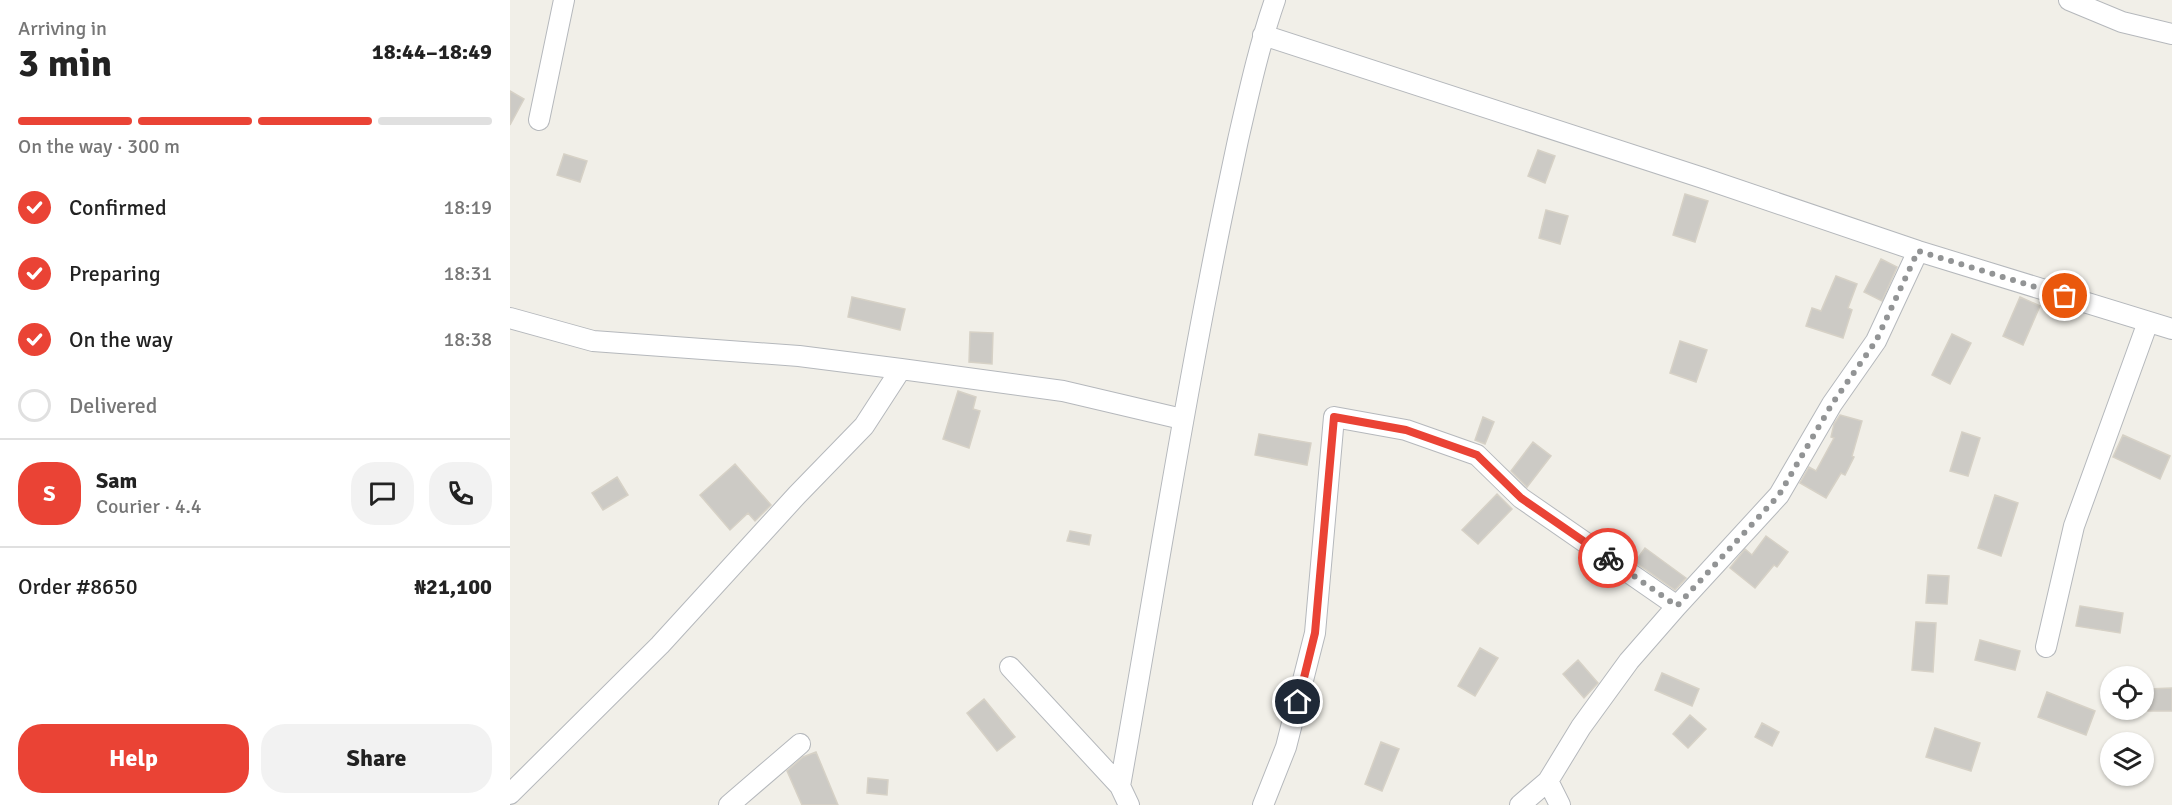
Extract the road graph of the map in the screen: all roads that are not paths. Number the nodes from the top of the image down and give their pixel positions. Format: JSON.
{"nodes":[{"id":1,"x":564,"y":0,"type":"edge"},
{"id":2,"x":1275,"y":0,"type":"edge"},
{"id":3,"x":2069,"y":0,"type":"edge"},
{"id":4,"x":2172,"y":34,"type":"edge"},
{"id":5,"x":1263,"y":35,"type":"junction"},
{"id":6,"x":539,"y":120,"type":"dead end"},
{"id":7,"x":1918,"y":251,"type":"junction"},
{"id":8,"x":510,"y":318,"type":"edge"},
{"id":9,"x":2148,"y":322,"type":"junction"},
{"id":10,"x":2172,"y":329,"type":"edge"},
{"id":11,"x":901,"y":369,"type":"junction"},
{"id":12,"x":1182,"y":419,"type":"junction"},
{"id":13,"x":1677,"y":606,"type":"junction"},
{"id":14,"x":2046,"y":647,"type":"dead end"},
{"id":15,"x":1010,"y":667,"type":"dead end"},
{"id":16,"x":800,"y":744,"type":"dead end"},
{"id":17,"x":1548,"y":781,"type":"junction"},
{"id":18,"x":1120,"y":786,"type":"junction"},
{"id":19,"x":510,"y":794,"type":"edge"},
{"id":20,"x":729,"y":805,"type":"edge"},
{"id":21,"x":1130,"y":805,"type":"edge"},
{"id":22,"x":1263,"y":805,"type":"edge"},
{"id":23,"x":1520,"y":805,"type":"edge"},
{"id":24,"x":1560,"y":805,"type":"edge"}],
"edges":[{"from":1,"to":6,"type":"street"},
{"from":2,"to":5,"type":"street"},
{"from":3,"to":4,"type":"street"},
{"from":5,"to":7,"type":"street"},
{"from":5,"to":12,"type":"street"},
{"from":7,"to":9,"type":"street"},
{"from":7,"to":13,"type":"street"},
{"from":8,"to":11,"type":"street"},
{"from":9,"to":10,"type":"street"},
{"from":9,"to":14,"type":"street"},
{"from":11,"to":12,"type":"street"},
{"from":11,"to":19,"type":"street"},
{"from":12,"to":18,"type":"street"},
{"from":13,"to":17,"type":"street"},
{"from":13,"to":22,"type":"street"},
{"from":15,"to":18,"type":"street"},
{"from":16,"to":20,"type":"street"},
{"from":17,"to":23,"type":"street"},
{"from":17,"to":24,"type":"street"},
{"from":18,"to":21,"type":"street"}]}
